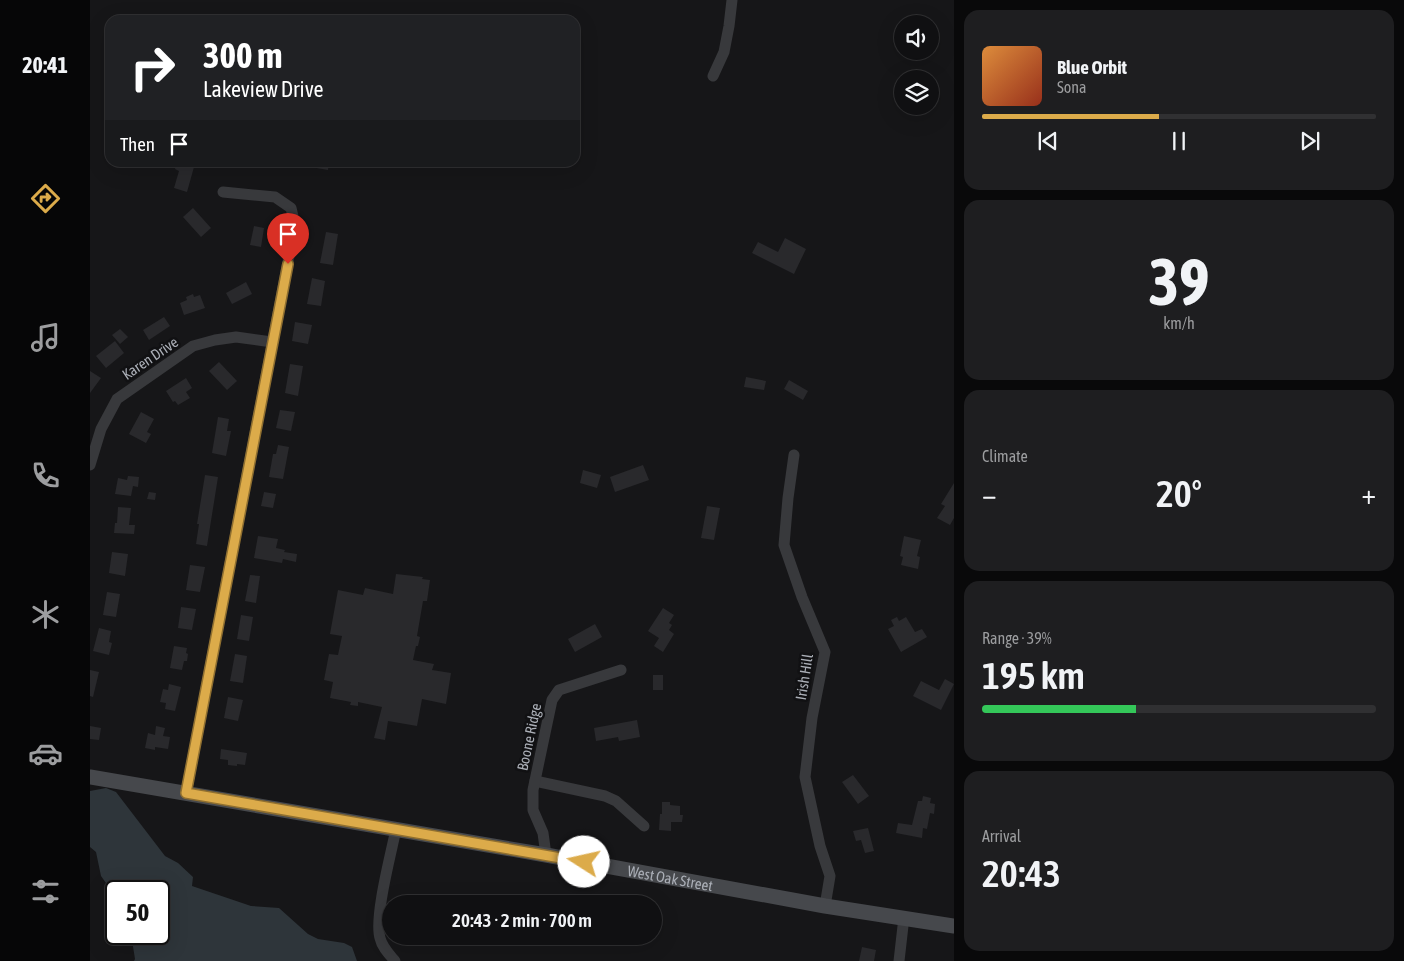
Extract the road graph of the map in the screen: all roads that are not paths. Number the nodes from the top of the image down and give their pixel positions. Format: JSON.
{"nodes":[{"id":1,"x":732,"y":0,"type":"edge"},
{"id":2,"x":713,"y":76,"type":"dead end"},
{"id":3,"x":223,"y":192,"type":"dead end"},
{"id":4,"x":272,"y":342,"type":"junction"},
{"id":5,"x":794,"y":455,"type":"dead end"},
{"id":6,"x":90,"y":465,"type":"edge"},
{"id":7,"x":621,"y":670,"type":"dead end"},
{"id":8,"x":90,"y":776,"type":"edge"},
{"id":9,"x":535,"y":781,"type":"junction"},
{"id":10,"x":186,"y":793,"type":"junction"},
{"id":11,"x":644,"y":826,"type":"dead end"},
{"id":12,"x":396,"y":829,"type":"junction"},
{"id":13,"x":546,"y":855,"type":"junction"},
{"id":14,"x":825,"y":906,"type":"junction"},
{"id":15,"x":904,"y":917,"type":"junction"},
{"id":16,"x":954,"y":926,"type":"edge"},
{"id":17,"x":394,"y":961,"type":"edge"},
{"id":18,"x":899,"y":961,"type":"edge"}],
"edges":[{"from":1,"to":2,"type":"street"},
{"from":3,"to":4,"type":"street"},
{"from":4,"to":6,"type":"street","name":"Karen Drive"},
{"from":4,"to":10,"type":"street"},
{"from":5,"to":14,"type":"street","name":"Irish Hill"},
{"from":7,"to":9,"type":"street","name":"Boone Ridge"},
{"from":8,"to":10,"type":"main road","name":"West Oak Street"},
{"from":9,"to":11,"type":"street"},
{"from":9,"to":13,"type":"street","name":"Boone Ridge"},
{"from":10,"to":12,"type":"main road","name":"West Oak Street"},
{"from":12,"to":13,"type":"main road","name":"West Oak Street"},
{"from":12,"to":17,"type":"street"},
{"from":13,"to":14,"type":"main road","name":"West Oak Street"},
{"from":14,"to":15,"type":"main road","name":"West Oak Street"},
{"from":15,"to":16,"type":"main road","name":"West Oak Street"},
{"from":15,"to":18,"type":"street"}]}
